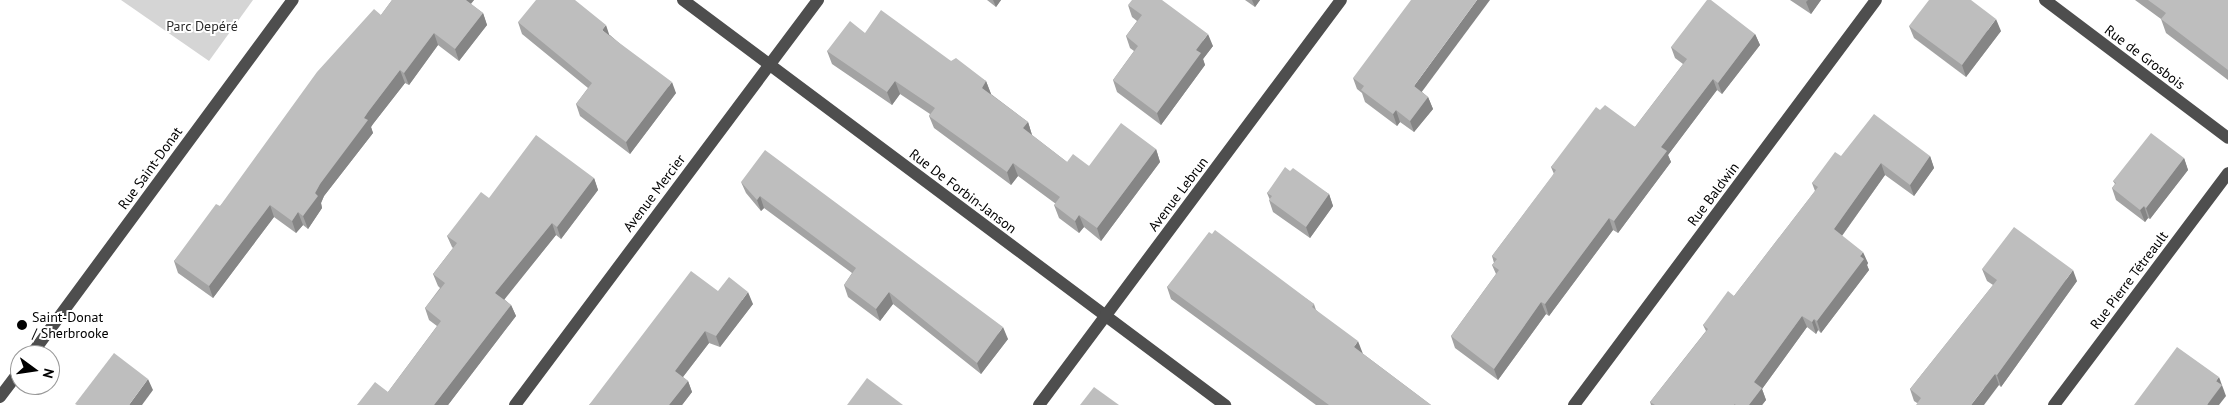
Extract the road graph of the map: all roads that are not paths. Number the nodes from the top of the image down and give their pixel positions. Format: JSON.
{"nodes":[{"id":1,"x":293,"y":0,"type":"edge"},
{"id":2,"x":683,"y":0,"type":"edge"},
{"id":3,"x":818,"y":0,"type":"edge"},
{"id":4,"x":1341,"y":0,"type":"edge"},
{"id":5,"x":1876,"y":0,"type":"edge"},
{"id":6,"x":2045,"y":0,"type":"edge"},
{"id":7,"x":769,"y":64,"type":"junction"},
{"id":8,"x":2228,"y":138,"type":"edge"},
{"id":9,"x":2228,"y":173,"type":"edge"},
{"id":10,"x":1106,"y":316,"type":"junction"},
{"id":11,"x":38,"y":345,"type":"edge"},
{"id":12,"x":10,"y":384,"type":"edge"},
{"id":13,"x":0,"y":397,"type":"edge"},
{"id":14,"x":515,"y":405,"type":"edge"},
{"id":15,"x":1040,"y":405,"type":"edge"},
{"id":16,"x":1224,"y":405,"type":"edge"},
{"id":17,"x":1574,"y":405,"type":"edge"},
{"id":18,"x":2054,"y":405,"type":"edge"}],
"edges":[{"from":1,"to":11,"type":"street","name":"Rue Saint-Donat"},
{"from":2,"to":7,"type":"street","name":"Rue De Forbin-Janson"},
{"from":3,"to":7,"type":"street","name":"Avenue Mercier"},
{"from":4,"to":10,"type":"street","name":"Avenue Lebrun"},
{"from":5,"to":17,"type":"street","name":"Rue Baldwin"},
{"from":6,"to":8,"type":"street","name":"Rue de Grosbois"},
{"from":7,"to":10,"type":"street","name":"Rue De Forbin-Janson"},
{"from":7,"to":14,"type":"street","name":"Avenue Mercier"},
{"from":9,"to":18,"type":"street","name":"Rue Pierre Tétreault"},
{"from":10,"to":15,"type":"street","name":"Avenue Lebrun"},
{"from":10,"to":16,"type":"street","name":"Rue De Forbin-Janson"},
{"from":12,"to":13,"type":"street"}]}
